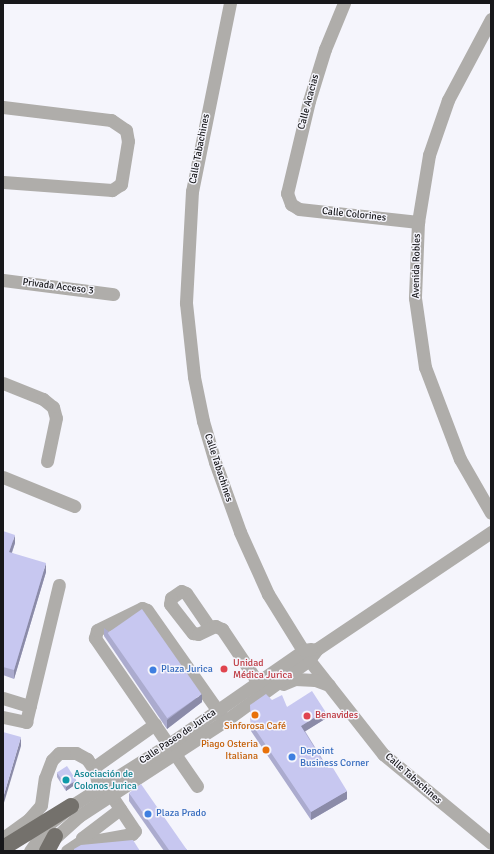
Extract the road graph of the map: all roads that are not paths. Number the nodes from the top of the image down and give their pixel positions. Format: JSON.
{"nodes":[{"id":1,"x":230,"y":3,"type":"edge"},
{"id":2,"x":344,"y":3,"type":"edge"},
{"id":3,"x":491,"y":18,"type":"edge"},
{"id":4,"x":3,"y":107,"type":"edge"},
{"id":5,"x":3,"y":182,"type":"edge"},
{"id":6,"x":291,"y":204,"type":"joint"},
{"id":7,"x":418,"y":222,"type":"junction"},
{"id":8,"x":3,"y":280,"type":"edge"},
{"id":9,"x":113,"y":294,"type":"dead end"},
{"id":10,"x":3,"y":383,"type":"edge"},
{"id":11,"x":47,"y":461,"type":"dead end"},
{"id":12,"x":3,"y":477,"type":"edge"},
{"id":13,"x":74,"y":506,"type":"dead end"},
{"id":14,"x":491,"y":513,"type":"edge"},
{"id":15,"x":491,"y":532,"type":"edge"},
{"id":16,"x":59,"y":585,"type":"dead end"},
{"id":17,"x":210,"y":628,"type":"dead end"},
{"id":18,"x":310,"y":653,"type":"junction"},
{"id":19,"x":257,"y":681,"type":"junction"},
{"id":20,"x":329,"y":684,"type":"junction"},
{"id":21,"x":258,"y":696,"type":"junction"},
{"id":22,"x":3,"y":698,"type":"edge"},
{"id":23,"x":30,"y":706,"type":"junction"},
{"id":24,"x":221,"y":715,"type":"junction"},
{"id":25,"x":3,"y":717,"type":"edge"},
{"id":26,"x":155,"y":724,"type":"junction"},
{"id":27,"x":172,"y":749,"type":"junction"},
{"id":28,"x":93,"y":768,"type":"junction"},
{"id":29,"x":197,"y":786,"type":"dead end"},
{"id":30,"x":99,"y":790,"type":"junction"},
{"id":31,"x":111,"y":795,"type":"junction"},
{"id":32,"x":71,"y":806,"type":"junction"},
{"id":33,"x":120,"y":809,"type":"junction"},
{"id":34,"x":55,"y":836,"type":"junction"},
{"id":35,"x":3,"y":838,"type":"edge"},
{"id":36,"x":82,"y":841,"type":"junction"},
{"id":37,"x":491,"y":843,"type":"edge"},
{"id":38,"x":3,"y":848,"type":"edge"},
{"id":39,"x":30,"y":851,"type":"edge"},
{"id":40,"x":42,"y":851,"type":"edge"},
{"id":41,"x":47,"y":851,"type":"edge"},
{"id":42,"x":67,"y":851,"type":"edge"}],
"edges":[{"from":1,"to":18,"type":"street","name":"Calle Tabachines"},
{"from":2,"to":6,"type":"street","name":"Calle Acacias"},
{"from":3,"to":7,"type":"street","name":"Avenida Robles"},
{"from":4,"to":5,"type":"street"},
{"from":6,"to":7,"type":"street","name":"Calle Colorines"},
{"from":7,"to":14,"type":"street","name":"Avenida Robles"},
{"from":8,"to":9,"type":"street","name":"Privada Acceso 3"},
{"from":10,"to":11,"type":"street"},
{"from":12,"to":13,"type":"street"},
{"from":15,"to":18,"type":"street","name":"Calle Paseo de Jurica"},
{"from":16,"to":23,"type":"street"},
{"from":17,"to":19,"type":"street"},
{"from":18,"to":19,"type":"street","name":"Calle Paseo de Jurica"},
{"from":18,"to":20,"type":"street","name":"Calle Tabachines"},
{"from":18,"to":21,"type":"street","name":"Calle Paseo de Jurica"},
{"from":19,"to":24,"type":"street","name":"Calle Paseo de Jurica"},
{"from":20,"to":21,"type":"street"},
{"from":20,"to":37,"type":"street","name":"Calle Tabachines"},
{"from":21,"to":24,"type":"street","name":"Calle Paseo de Jurica"},
{"from":22,"to":23,"type":"street"},
{"from":23,"to":25,"type":"street"},
{"from":24,"to":26,"type":"street"},
{"from":24,"to":27,"type":"street","name":"Calle Paseo de Jurica"},
{"from":26,"to":27,"type":"street"},
{"from":26,"to":28,"type":"street"},
{"from":27,"to":29,"type":"street"},
{"from":27,"to":30,"type":"street","name":"Calle Paseo de Jurica"},
{"from":27,"to":31,"type":"street","name":"Calle Paseo de Jurica"},
{"from":28,"to":30,"type":"street"},
{"from":28,"to":35,"type":"street"},
{"from":30,"to":32,"type":"street","name":"Calle Paseo de Jurica"},
{"from":31,"to":33,"type":"street"},
{"from":31,"to":34,"type":"street","name":"Calle Paseo de Jurica"},
{"from":32,"to":38,"type":"main road"},
{"from":32,"to":39,"type":"street","name":"Calle Paseo de Jurica"},
{"from":33,"to":36,"type":"street"},
{"from":33,"to":36,"type":"street"},
{"from":34,"to":40,"type":"street","name":"Calle Paseo de Jurica"},
{"from":34,"to":41,"type":"main road"},
{"from":36,"to":42,"type":"street"}]}
